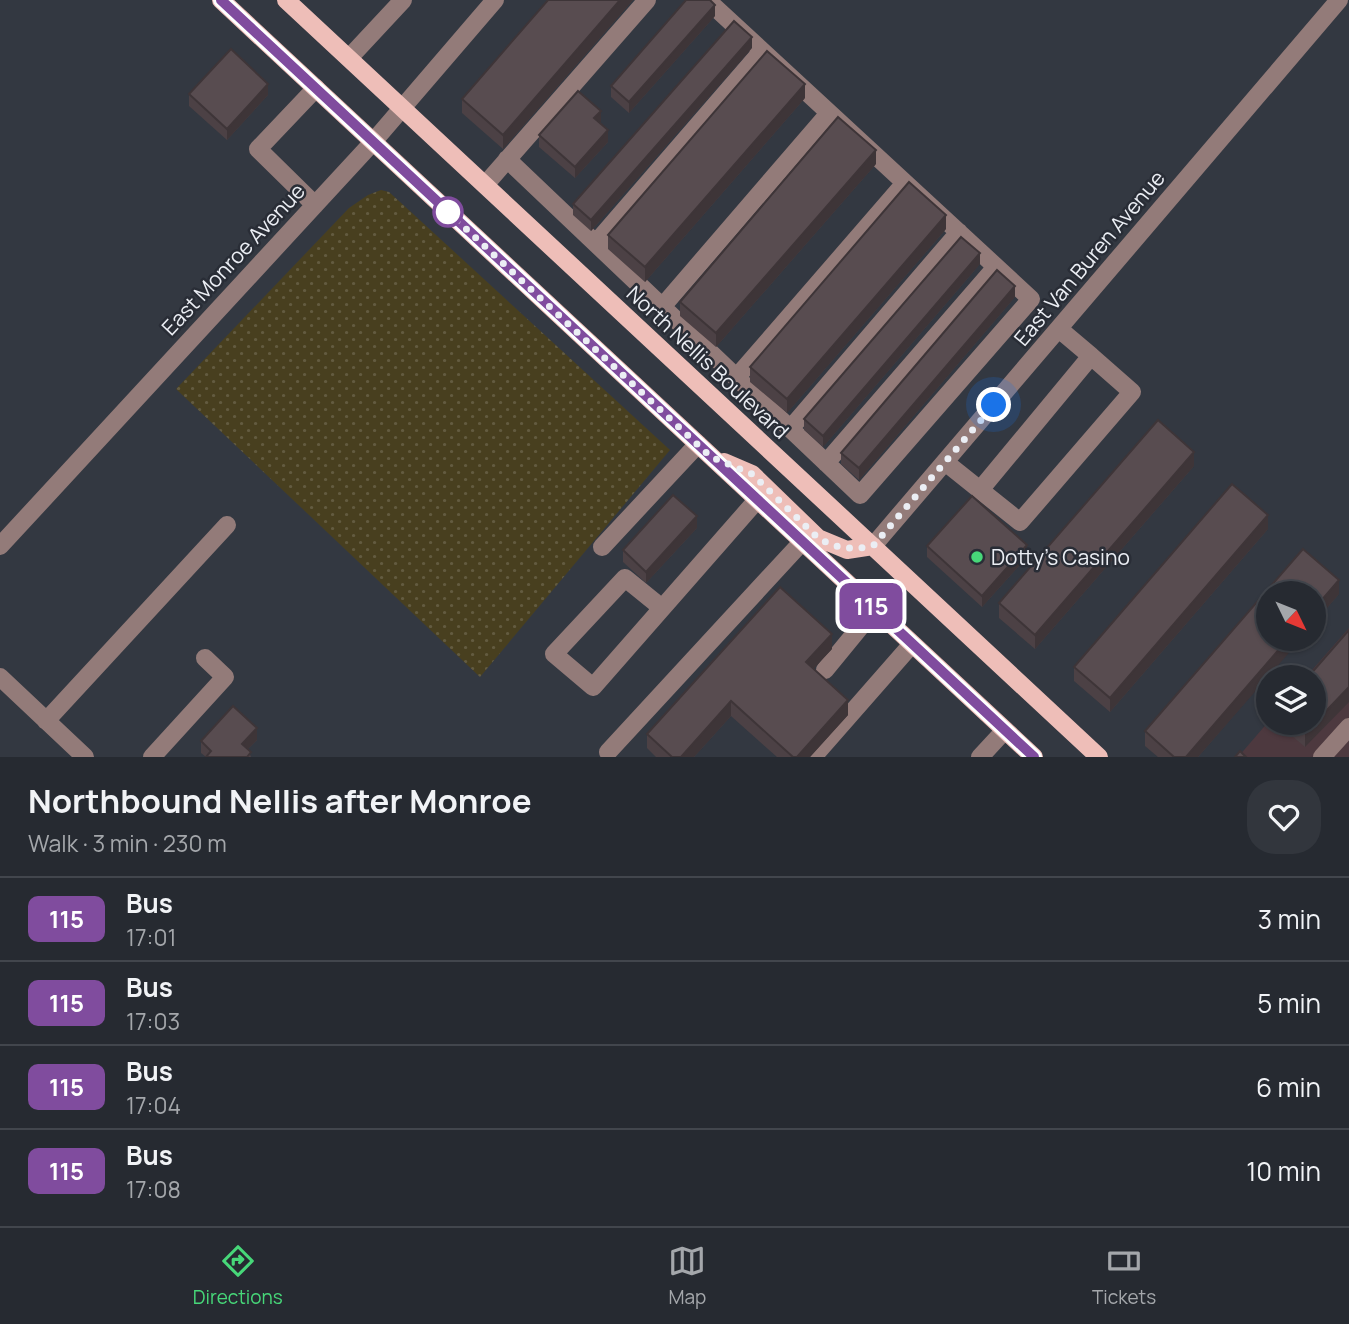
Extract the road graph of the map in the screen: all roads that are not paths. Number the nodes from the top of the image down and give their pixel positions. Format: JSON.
{"nodes":[{"id":1,"x":221,"y":0,"type":"edge"},
{"id":2,"x":286,"y":0,"type":"edge"},
{"id":3,"x":495,"y":0,"type":"edge"},
{"id":4,"x":647,"y":0,"type":"edge"},
{"id":5,"x":706,"y":0,"type":"edge"},
{"id":6,"x":1339,"y":0,"type":"edge"},
{"id":7,"x":398,"y":2,"type":"edge"},
{"id":8,"x":762,"y":51,"type":"junction"},
{"id":9,"x":349,"y":58,"type":"junction"},
{"id":10,"x":316,"y":88,"type":"junction"},
{"id":11,"x":402,"y":108,"type":"junction"},
{"id":12,"x":829,"y":113,"type":"junction"},
{"id":13,"x":373,"y":142,"type":"junction"},
{"id":14,"x":507,"y":159,"type":"junction"},
{"id":15,"x":905,"y":183,"type":"junction"},
{"id":16,"x":485,"y":185,"type":"junction"},
{"id":17,"x":315,"y":205,"type":"junction"},
{"id":18,"x":959,"y":232,"type":"junction"},
{"id":19,"x":596,"y":243,"type":"junction"},
{"id":20,"x":996,"y":267,"type":"junction"},
{"id":21,"x":663,"y":307,"type":"junction"},
{"id":22,"x":1059,"y":329,"type":"junction"},
{"id":23,"x":1091,"y":356,"type":"junction"},
{"id":24,"x":736,"y":377,"type":"junction"},
{"id":25,"x":790,"y":429,"type":"junction"},
{"id":26,"x":698,"y":444,"type":"junction"},
{"id":27,"x":711,"y":457,"type":"junction"},
{"id":28,"x":945,"y":462,"type":"junction"},
{"id":29,"x":827,"y":463,"type":"junction"},
{"id":30,"x":980,"y":490,"type":"junction"},
{"id":31,"x":757,"y":499,"type":"junction"},
{"id":32,"x":227,"y":525,"type":"dead end"},
{"id":33,"x":802,"y":542,"type":"junction"},
{"id":34,"x":0,"y":546,"type":"edge"},
{"id":35,"x":873,"y":546,"type":"junction"},
{"id":36,"x":603,"y":547,"type":"dead end"},
{"id":37,"x":662,"y":608,"type":"junction"},
{"id":38,"x":874,"y":609,"type":"junction"},
{"id":39,"x":912,"y":644,"type":"junction"},
{"id":40,"x":205,"y":658,"type":"dead end"},
{"id":41,"x":825,"y":670,"type":"dead end"},
{"id":42,"x":0,"y":677,"type":"edge"},
{"id":43,"x":46,"y":721,"type":"junction"},
{"id":44,"x":1349,"y":727,"type":"edge"},
{"id":45,"x":1005,"y":730,"type":"junction"},
{"id":46,"x":608,"y":752,"type":"dead end"},
{"id":47,"x":85,"y":757,"type":"edge"},
{"id":48,"x":152,"y":757,"type":"edge"},
{"id":49,"x":813,"y":757,"type":"edge"},
{"id":50,"x":980,"y":757,"type":"edge"},
{"id":51,"x":1034,"y":757,"type":"edge"},
{"id":52,"x":1099,"y":757,"type":"edge"},
{"id":53,"x":1322,"y":757,"type":"edge"}],
"edges":[{"from":1,"to":10,"type":"main road"},
{"from":2,"to":9,"type":"main road","name":"North Nellis Boulevard"},
{"from":3,"to":11,"type":"street","name":"East Monroe Avenue"},
{"from":4,"to":14,"type":"street"},
{"from":5,"to":8,"type":"street"},
{"from":6,"to":22,"type":"street","name":"East Van Buren Avenue"},
{"from":7,"to":9,"type":"street"},
{"from":8,"to":12,"type":"street"},
{"from":8,"to":19,"type":"street"},
{"from":9,"to":11,"type":"main road","name":"North Nellis Boulevard"},
{"from":10,"to":13,"type":"main road"},
{"from":10,"to":17,"type":"street"},
{"from":11,"to":13,"type":"street","name":"East Monroe Avenue"},
{"from":11,"to":16,"type":"main road","name":"North Nellis Boulevard"},
{"from":12,"to":15,"type":"street"},
{"from":12,"to":21,"type":"street"},
{"from":13,"to":17,"type":"street","name":"East Monroe Avenue"},
{"from":13,"to":26,"type":"main road"},
{"from":14,"to":16,"type":"street"},
{"from":14,"to":19,"type":"street"},
{"from":15,"to":18,"type":"street"},
{"from":15,"to":24,"type":"street"},
{"from":16,"to":35,"type":"main road","name":"North Nellis Boulevard"},
{"from":17,"to":34,"type":"street","name":"East Monroe Avenue"},
{"from":18,"to":20,"type":"street"},
{"from":18,"to":25,"type":"street"},
{"from":19,"to":21,"type":"street"},
{"from":20,"to":29,"type":"street"},
{"from":20,"to":29,"type":"street"},
{"from":21,"to":24,"type":"street"},
{"from":22,"to":23,"type":"street"},
{"from":22,"to":28,"type":"street","name":"East Van Buren Avenue"},
{"from":23,"to":30,"type":"street"},
{"from":23,"to":30,"type":"street"},
{"from":24,"to":25,"type":"street"},
{"from":25,"to":29,"type":"street"},
{"from":26,"to":27,"type":"main road"},
{"from":26,"to":36,"type":"street"},
{"from":27,"to":31,"type":"main road"},
{"from":27,"to":35,"type":"main road"},
{"from":28,"to":30,"type":"street"},
{"from":28,"to":35,"type":"street","name":"East Van Buren Avenue"},
{"from":31,"to":33,"type":"main road"},
{"from":31,"to":37,"type":"street"},
{"from":32,"to":43,"type":"street"},
{"from":33,"to":38,"type":"main road"},
{"from":33,"to":46,"type":"street"},
{"from":35,"to":52,"type":"main road","name":"North Nellis Boulevard"},
{"from":37,"to":37,"type":"street"},
{"from":38,"to":39,"type":"main road"},
{"from":38,"to":41,"type":"street"},
{"from":39,"to":45,"type":"main road"},
{"from":39,"to":49,"type":"street"},
{"from":40,"to":48,"type":"street"},
{"from":42,"to":43,"type":"street"},
{"from":43,"to":47,"type":"street"},
{"from":44,"to":53,"type":"street"},
{"from":45,"to":50,"type":"street"},
{"from":45,"to":51,"type":"main road"}]}
